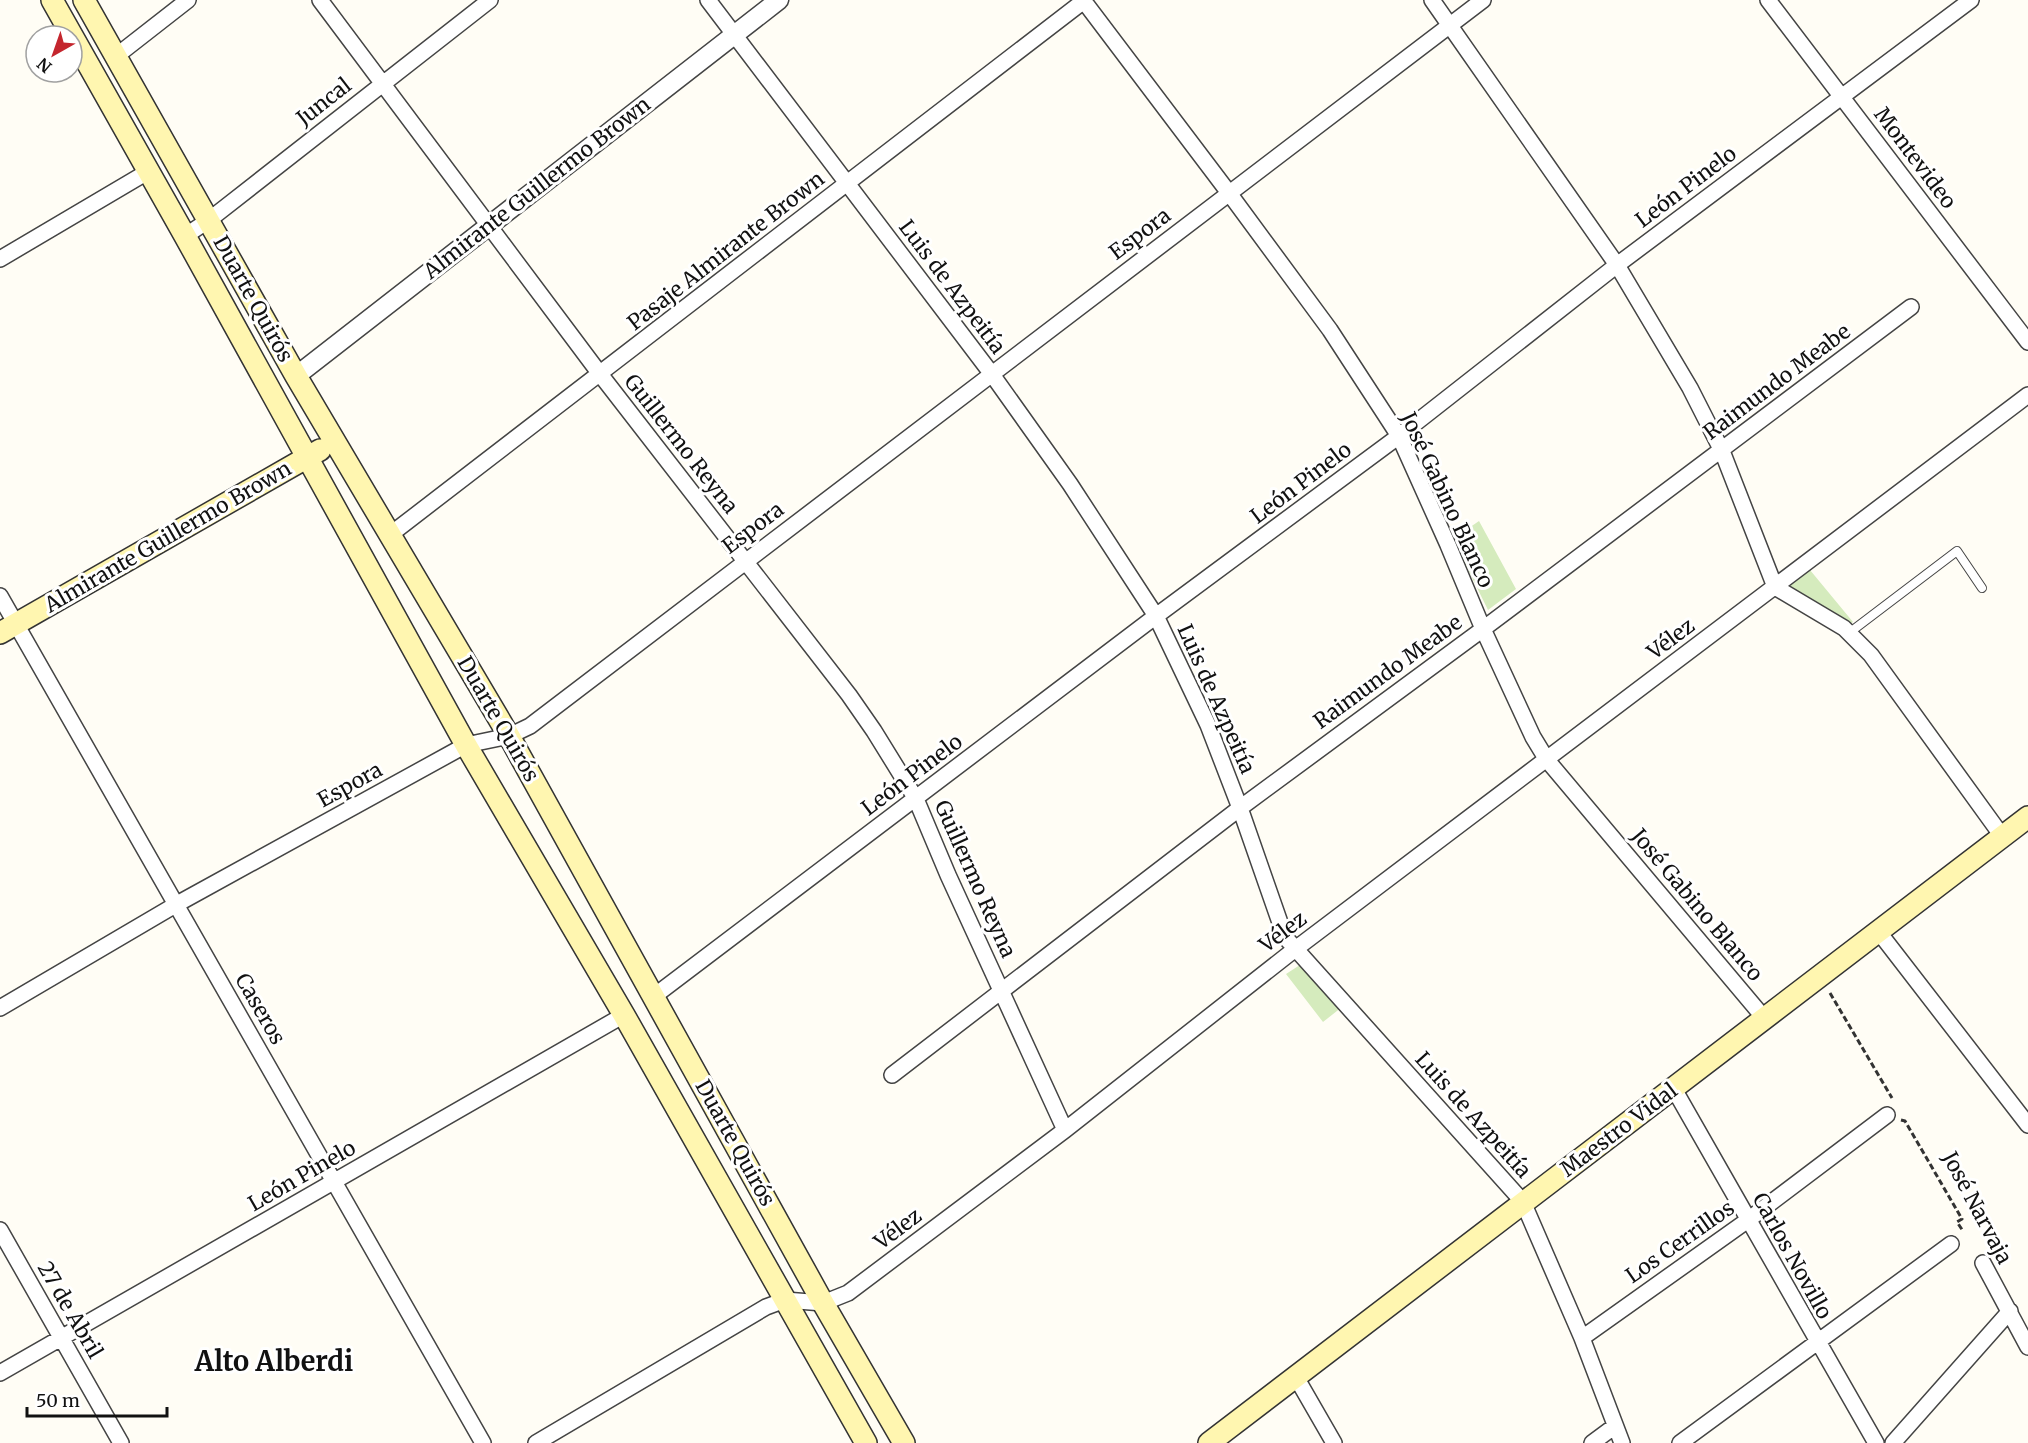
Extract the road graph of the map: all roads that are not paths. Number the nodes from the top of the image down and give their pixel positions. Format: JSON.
{"nodes":[{"id":1,"x":52,"y":0,"type":"edge"},
{"id":2,"x":84,"y":0,"type":"edge"},
{"id":3,"x":188,"y":0,"type":"edge"},
{"id":4,"x":320,"y":0,"type":"edge"},
{"id":5,"x":490,"y":0,"type":"edge"},
{"id":6,"x":708,"y":0,"type":"edge"},
{"id":7,"x":779,"y":0,"type":"edge"},
{"id":8,"x":1084,"y":0,"type":"edge"},
{"id":9,"x":1432,"y":0,"type":"edge"},
{"id":10,"x":1483,"y":0,"type":"edge"},
{"id":11,"x":1768,"y":0,"type":"edge"},
{"id":12,"x":1971,"y":0,"type":"edge"},
{"id":13,"x":1450,"y":25,"type":"junction"},
{"id":14,"x":734,"y":34,"type":"junction"},
{"id":15,"x":115,"y":57,"type":"junction"},
{"id":16,"x":382,"y":83,"type":"junction"},
{"id":17,"x":1841,"y":97,"type":"junction"},
{"id":18,"x":149,"y":171,"type":"junction"},
{"id":19,"x":848,"y":184,"type":"junction"},
{"id":20,"x":1229,"y":193,"type":"junction"},
{"id":21,"x":209,"y":220,"type":"junction"},
{"id":22,"x":490,"y":225,"type":"junction"},
{"id":23,"x":185,"y":236,"type":"junction"},
{"id":24,"x":0,"y":259,"type":"edge"},
{"id":25,"x":1617,"y":265,"type":"junction"},
{"id":26,"x":1911,"y":307,"type":"dead end"},
{"id":27,"x":2028,"y":342,"type":"edge"},
{"id":28,"x":600,"y":374,"type":"junction"},
{"id":29,"x":991,"y":374,"type":"junction"},
{"id":30,"x":296,"y":376,"type":"junction"},
{"id":31,"x":2028,"y":395,"type":"edge"},
{"id":32,"x":1399,"y":436,"type":"junction"},
{"id":33,"x":336,"y":442,"type":"junction"},
{"id":34,"x":1722,"y":451,"type":"junction"},
{"id":35,"x":308,"y":457,"type":"junction"},
{"id":36,"x":392,"y":534,"type":"junction"},
{"id":37,"x":744,"y":561,"type":"junction"},
{"id":38,"x":1775,"y":587,"type":"junction"},
{"id":39,"x":1982,"y":588,"type":"dead end"},
{"id":40,"x":0,"y":596,"type":"edge"},
{"id":41,"x":1156,"y":616,"type":"junction"},
{"id":42,"x":8,"y":628,"type":"edge"},
{"id":43,"x":1483,"y":629,"type":"junction"},
{"id":44,"x":1849,"y":633,"type":"junction"},
{"id":45,"x":509,"y":736,"type":"junction"},
{"id":46,"x":466,"y":745,"type":"junction"},
{"id":47,"x":1547,"y":760,"type":"junction"},
{"id":48,"x":916,"y":799,"type":"junction"},
{"id":49,"x":1240,"y":808,"type":"junction"},
{"id":50,"x":2028,"y":817,"type":"edge"},
{"id":51,"x":2002,"y":836,"type":"junction"},
{"id":52,"x":177,"y":904,"type":"junction"},
{"id":53,"x":1878,"y":931,"type":"junction"},
{"id":54,"x":1294,"y":950,"type":"junction"},
{"id":55,"x":1003,"y":991,"type":"junction"},
{"id":56,"x":653,"y":996,"type":"junction"},
{"id":57,"x":0,"y":1008,"type":"edge"},
{"id":58,"x":624,"y":1015,"type":"junction"},
{"id":59,"x":1765,"y":1019,"type":"junction"},
{"id":60,"x":892,"y":1075,"type":"dead end"},
{"id":61,"x":1674,"y":1089,"type":"junction"},
{"id":62,"x":1887,"y":1115,"type":"road end"},
{"id":63,"x":2028,"y":1125,"type":"edge"},
{"id":64,"x":1065,"y":1130,"type":"junction"},
{"id":65,"x":334,"y":1182,"type":"junction"},
{"id":66,"x":1523,"y":1202,"type":"junction"},
{"id":67,"x":1748,"y":1220,"type":"junction"},
{"id":68,"x":0,"y":1230,"type":"edge"},
{"id":69,"x":1951,"y":1244,"type":"dead end"},
{"id":70,"x":1983,"y":1263,"type":"dead end"},
{"id":71,"x":785,"y":1300,"type":"junction"},
{"id":72,"x":823,"y":1303,"type":"junction"},
{"id":73,"x":2010,"y":1311,"type":"junction"},
{"id":74,"x":62,"y":1338,"type":"junction"},
{"id":75,"x":1581,"y":1338,"type":"junction"},
{"id":76,"x":1816,"y":1341,"type":"junction"},
{"id":77,"x":2028,"y":1347,"type":"edge"},
{"id":78,"x":0,"y":1373,"type":"edge"},
{"id":79,"x":1296,"y":1377,"type":"junction"},
{"id":80,"x":1615,"y":1426,"type":"junction"},
{"id":81,"x":120,"y":1443,"type":"edge"},
{"id":82,"x":483,"y":1443,"type":"edge"},
{"id":83,"x":536,"y":1443,"type":"edge"},
{"id":84,"x":867,"y":1443,"type":"edge"},
{"id":85,"x":904,"y":1443,"type":"edge"},
{"id":86,"x":1209,"y":1443,"type":"edge"},
{"id":87,"x":1334,"y":1443,"type":"edge"},
{"id":88,"x":1592,"y":1443,"type":"edge"},
{"id":89,"x":1622,"y":1443,"type":"edge"},
{"id":90,"x":1680,"y":1443,"type":"edge"},
{"id":91,"x":1876,"y":1443,"type":"edge"},
{"id":92,"x":1893,"y":1443,"type":"edge"}],
"edges":[{"from":1,"to":18,"type":"main road","name":"Duarte Quirós"},
{"from":2,"to":15,"type":"main road","name":"Duarte Quirós"},
{"from":3,"to":15,"type":"street"},
{"from":4,"to":16,"type":"street","name":"Guillermo Reyna"},
{"from":5,"to":16,"type":"street","name":"Juncal"},
{"from":6,"to":14,"type":"street","name":"Luis de Azpeitía"},
{"from":7,"to":14,"type":"street","name":"Almirante Guillermo Brown"},
{"from":8,"to":19,"type":"street","name":"Pasaje Almirante Brown"},
{"from":8,"to":20,"type":"street","name":"José Gabino Blanco"},
{"from":9,"to":13,"type":"street"},
{"from":10,"to":13,"type":"street","name":"Espora"},
{"from":11,"to":17,"type":"street","name":"Montevideo"},
{"from":12,"to":17,"type":"street","name":"León Pinelo"},
{"from":13,"to":20,"type":"street","name":"Espora"},
{"from":13,"to":25,"type":"street"},
{"from":14,"to":19,"type":"street","name":"Luis de Azpeitía"},
{"from":14,"to":22,"type":"street","name":"Almirante Guillermo Brown"},
{"from":15,"to":21,"type":"main road","name":"Duarte Quirós"},
{"from":16,"to":21,"type":"street","name":"Juncal"},
{"from":16,"to":22,"type":"street","name":"Guillermo Reyna"},
{"from":17,"to":25,"type":"street","name":"León Pinelo"},
{"from":17,"to":27,"type":"street","name":"Montevideo"},
{"from":18,"to":23,"type":"main road","name":"Duarte Quirós"},
{"from":18,"to":24,"type":"street"},
{"from":19,"to":28,"type":"street","name":"Pasaje Almirante Brown"},
{"from":19,"to":29,"type":"street","name":"Luis de Azpeitía"},
{"from":20,"to":29,"type":"street","name":"Espora"},
{"from":20,"to":32,"type":"street","name":"José Gabino Blanco"},
{"from":21,"to":23,"type":"street","name":"Juncal"},
{"from":21,"to":30,"type":"main road","name":"Duarte Quirós"},
{"from":22,"to":28,"type":"street","name":"Guillermo Reyna"},
{"from":22,"to":30,"type":"street","name":"Almirante Guillermo Brown"},
{"from":23,"to":35,"type":"main road","name":"Duarte Quirós"},
{"from":25,"to":32,"type":"street","name":"León Pinelo"},
{"from":25,"to":34,"type":"street"},
{"from":26,"to":34,"type":"street","name":"Raimundo Meabe"},
{"from":28,"to":36,"type":"street","name":"Pasaje Almirante Brown"},
{"from":28,"to":37,"type":"street","name":"Guillermo Reyna"},
{"from":29,"to":37,"type":"street","name":"Espora"},
{"from":29,"to":41,"type":"street","name":"Luis de Azpeitía"},
{"from":30,"to":33,"type":"main road","name":"Duarte Quirós"},
{"from":31,"to":38,"type":"street","name":"Vélez"},
{"from":32,"to":41,"type":"street","name":"León Pinelo"},
{"from":32,"to":43,"type":"street","name":"José Gabino Blanco"},
{"from":33,"to":35,"type":"main road","name":"Almirante Guillermo Brown"},
{"from":33,"to":36,"type":"main road","name":"Duarte Quirós"},
{"from":34,"to":38,"type":"street"},
{"from":34,"to":43,"type":"street","name":"Raimundo Meabe"},
{"from":35,"to":42,"type":"main road","name":"Almirante Guillermo Brown"},
{"from":35,"to":46,"type":"main road","name":"Duarte Quirós"},
{"from":36,"to":45,"type":"main road","name":"Duarte Quirós"},
{"from":37,"to":45,"type":"street","name":"Espora"},
{"from":37,"to":48,"type":"street","name":"Guillermo Reyna"},
{"from":38,"to":44,"type":"street"},
{"from":38,"to":47,"type":"street","name":"Vélez"},
{"from":39,"to":44,"type":"lane"},
{"from":40,"to":42,"type":"street","name":"Caseros"},
{"from":41,"to":48,"type":"street","name":"León Pinelo"},
{"from":41,"to":49,"type":"street","name":"Luis de Azpeitía"},
{"from":42,"to":52,"type":"street","name":"Caseros"},
{"from":43,"to":47,"type":"street","name":"José Gabino Blanco"},
{"from":43,"to":49,"type":"street","name":"Raimundo Meabe"},
{"from":44,"to":51,"type":"street"},
{"from":45,"to":46,"type":"street","name":"Espora"},
{"from":45,"to":56,"type":"main road","name":"Duarte Quirós"},
{"from":46,"to":52,"type":"street","name":"Espora"},
{"from":46,"to":58,"type":"main road","name":"Duarte Quirós"},
{"from":47,"to":54,"type":"street","name":"Vélez"},
{"from":47,"to":59,"type":"street","name":"José Gabino Blanco"},
{"from":48,"to":55,"type":"street","name":"Guillermo Reyna"},
{"from":48,"to":56,"type":"street","name":"León Pinelo"},
{"from":49,"to":54,"type":"street","name":"Luis de Azpeitía"},
{"from":49,"to":55,"type":"street","name":"Raimundo Meabe"},
{"from":50,"to":51,"type":"main road","name":"Maestro Vidal"},
{"from":51,"to":53,"type":"main road","name":"Maestro Vidal"},
{"from":52,"to":57,"type":"street","name":"Espora"},
{"from":52,"to":65,"type":"street","name":"Caseros"},
{"from":53,"to":59,"type":"main road","name":"Maestro Vidal"},
{"from":53,"to":63,"type":"street"},
{"from":54,"to":64,"type":"street","name":"Vélez"},
{"from":54,"to":66,"type":"street","name":"Luis de Azpeitía"},
{"from":55,"to":60,"type":"street","name":"Raimundo Meabe"},
{"from":55,"to":64,"type":"street","name":"Guillermo Reyna"},
{"from":56,"to":72,"type":"main road","name":"Duarte Quirós"},
{"from":58,"to":65,"type":"street","name":"León Pinelo"},
{"from":58,"to":71,"type":"main road","name":"Duarte Quirós"},
{"from":59,"to":61,"type":"main road","name":"Maestro Vidal"},
{"from":61,"to":66,"type":"main road","name":"Maestro Vidal"},
{"from":61,"to":67,"type":"street","name":"Carlos Novillo"},
{"from":62,"to":67,"type":"street","name":"Los Cerrillos"},
{"from":64,"to":72,"type":"street","name":"Vélez"},
{"from":65,"to":74,"type":"street","name":"León Pinelo"},
{"from":65,"to":82,"type":"street","name":"Caseros"},
{"from":66,"to":75,"type":"street","name":"Luis de Azpeitía"},
{"from":66,"to":79,"type":"main road","name":"Maestro Vidal"},
{"from":67,"to":75,"type":"street","name":"Los Cerrillos"},
{"from":67,"to":76,"type":"street","name":"Carlos Novillo"},
{"from":68,"to":74,"type":"street","name":"27 de Abril"},
{"from":69,"to":76,"type":"street"},
{"from":70,"to":73,"type":"street","name":"José Narvaja"},
{"from":71,"to":72,"type":"street","name":"Vélez"},
{"from":71,"to":83,"type":"street","name":"Vélez"},
{"from":71,"to":84,"type":"main road","name":"Duarte Quirós"},
{"from":72,"to":85,"type":"main road","name":"Duarte Quirós"},
{"from":73,"to":77,"type":"street","name":"José Narvaja"},
{"from":73,"to":92,"type":"street"},
{"from":74,"to":78,"type":"street","name":"León Pinelo"},
{"from":74,"to":81,"type":"street","name":"27 de Abril"},
{"from":75,"to":80,"type":"street","name":"Luis de Azpeitía"},
{"from":76,"to":90,"type":"street"},
{"from":76,"to":91,"type":"street","name":"Carlos Novillo"},
{"from":79,"to":86,"type":"main road","name":"Maestro Vidal"},
{"from":79,"to":87,"type":"street"},
{"from":80,"to":88,"type":"street"},
{"from":80,"to":89,"type":"street","name":"Luis de Azpeitía"}]}
